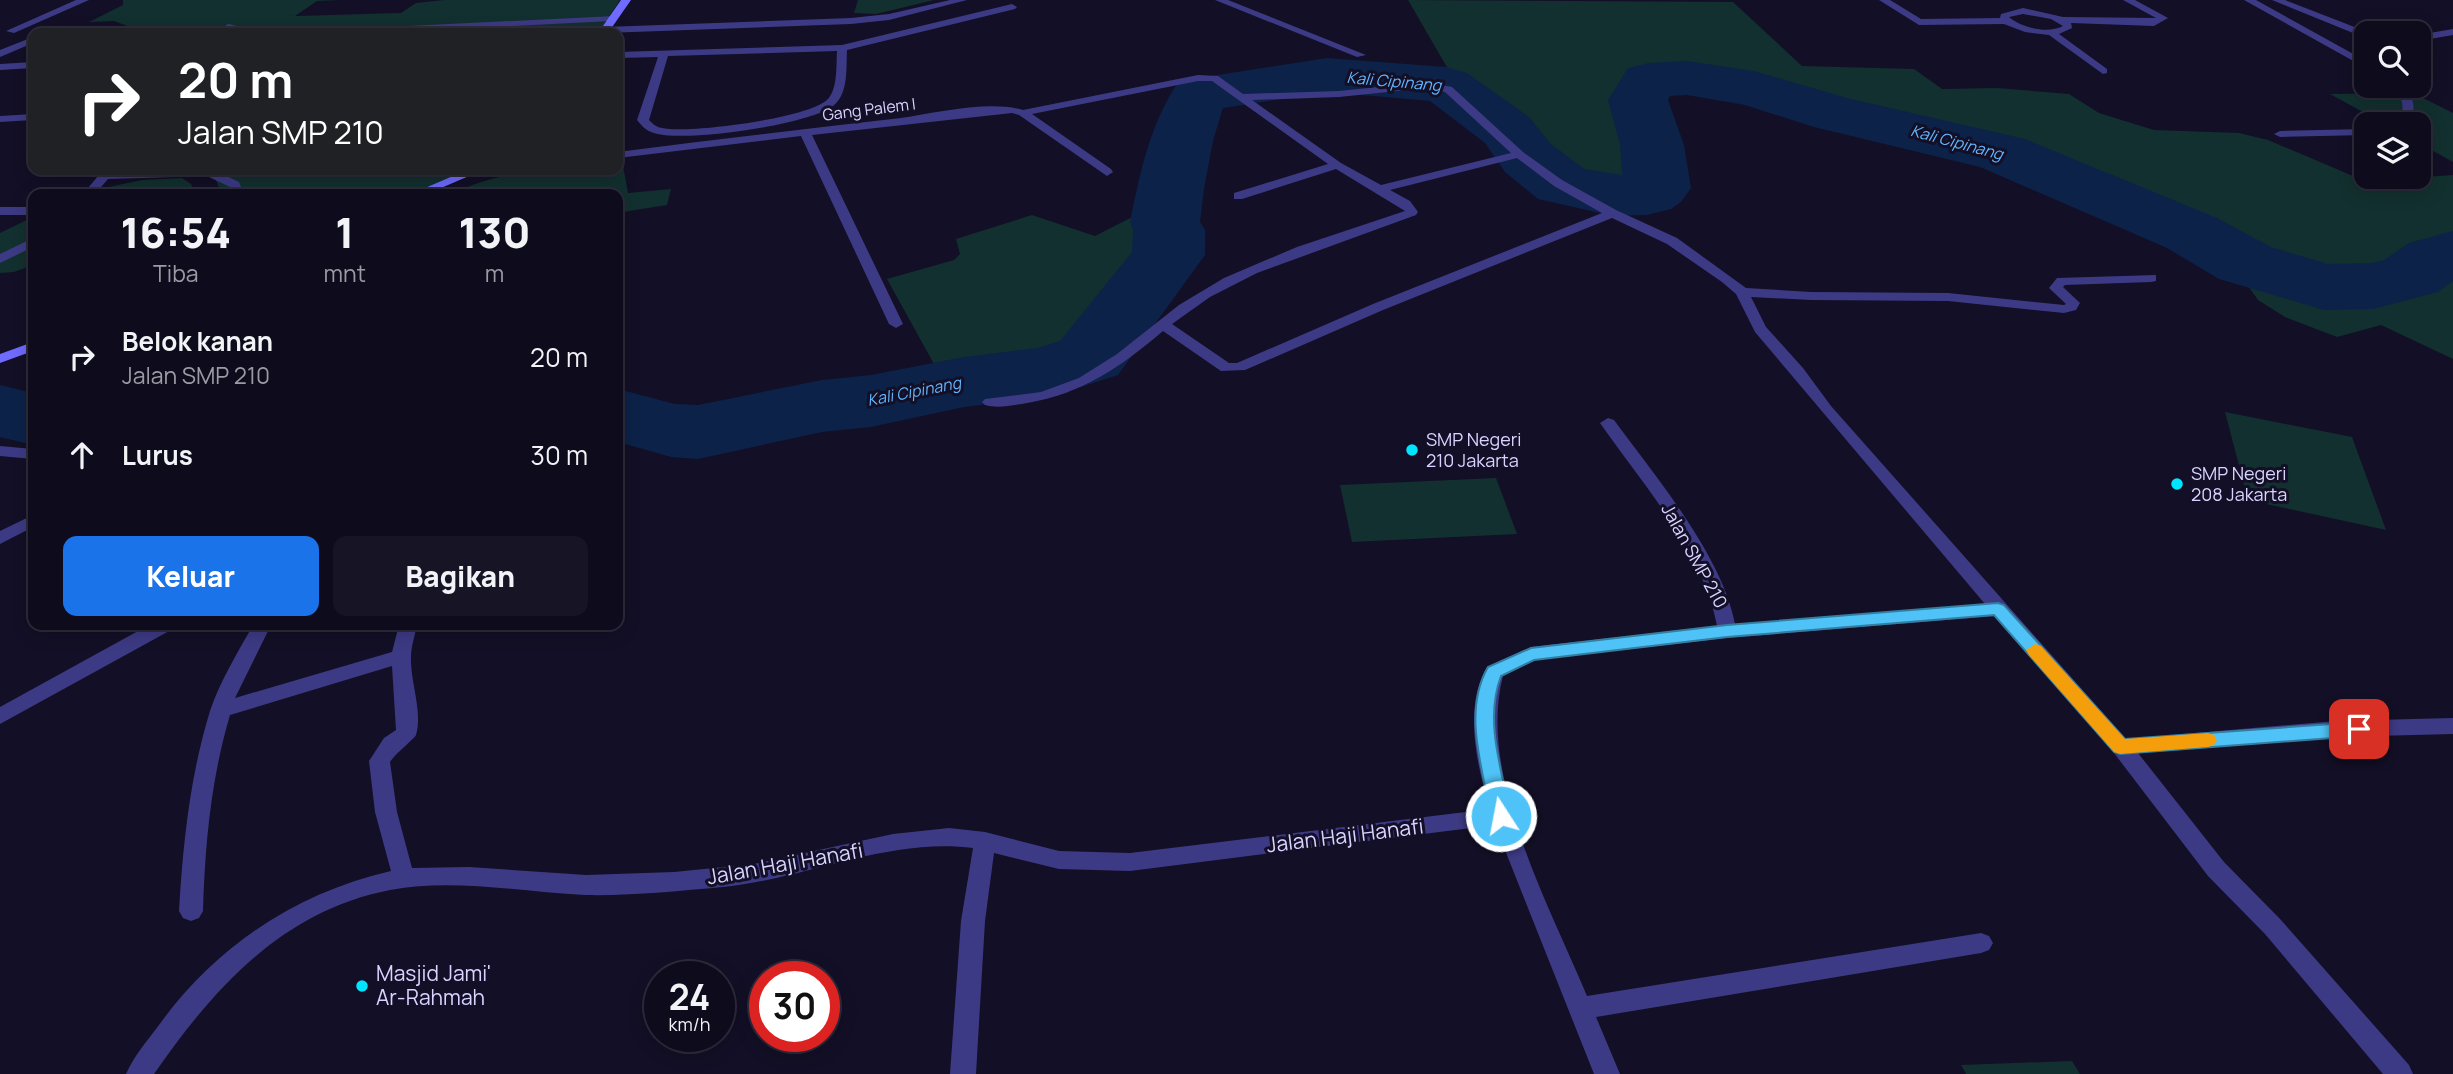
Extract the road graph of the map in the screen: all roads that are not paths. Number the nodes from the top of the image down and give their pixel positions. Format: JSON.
{"nodes":[{"id":1,"x":84,"y":0,"type":"edge"},
{"id":2,"x":626,"y":0,"type":"edge"},
{"id":3,"x":962,"y":0,"type":"edge"},
{"id":4,"x":1220,"y":0,"type":"edge"},
{"id":5,"x":1884,"y":0,"type":"edge"},
{"id":6,"x":2006,"y":0,"type":"edge"},
{"id":7,"x":2128,"y":0,"type":"edge"},
{"id":8,"x":2249,"y":0,"type":"edge"},
{"id":9,"x":2277,"y":0,"type":"edge"},
{"id":10,"x":1012,"y":7,"type":"dead end"},
{"id":11,"x":2023,"y":12,"type":"junction"},
{"id":12,"x":612,"y":18,"type":"junction"},
{"id":13,"x":2064,"y":20,"type":"junction"},
{"id":14,"x":2006,"y":21,"type":"junction"},
{"id":15,"x":0,"y":27,"type":"edge"},
{"id":16,"x":229,"y":27,"type":"dead end"},
{"id":17,"x":233,"y":28,"type":"edge"},
{"id":18,"x":421,"y":28,"type":"edge"},
{"id":19,"x":606,"y":28,"type":"edge"},
{"id":20,"x":2354,"y":30,"type":"edge"},
{"id":21,"x":11,"y":31,"type":"junction"},
{"id":22,"x":623,"y":31,"type":"edge"},
{"id":23,"x":28,"y":32,"type":"edge"},
{"id":24,"x":2050,"y":32,"type":"junction"},
{"id":25,"x":2453,"y":33,"type":"edge"},
{"id":26,"x":2431,"y":36,"type":"edge"},
{"id":27,"x":28,"y":42,"type":"edge"},
{"id":28,"x":842,"y":48,"type":"junction"},
{"id":29,"x":664,"y":53,"type":"junction"},
{"id":30,"x":0,"y":54,"type":"edge"},
{"id":31,"x":623,"y":55,"type":"edge"},
{"id":32,"x":1361,"y":55,"type":"dead end"},
{"id":33,"x":2354,"y":58,"type":"edge"},
{"id":34,"x":28,"y":65,"type":"edge"},
{"id":35,"x":0,"y":67,"type":"edge"},
{"id":36,"x":2103,"y":71,"type":"dead end"},
{"id":37,"x":1239,"y":96,"type":"junction"},
{"id":38,"x":1023,"y":113,"type":"junction"},
{"id":39,"x":28,"y":117,"type":"edge"},
{"id":40,"x":0,"y":119,"type":"edge"},
{"id":41,"x":805,"y":132,"type":"junction"},
{"id":42,"x":2354,"y":132,"type":"edge"},
{"id":43,"x":2280,"y":134,"type":"dead end"},
{"id":44,"x":623,"y":154,"type":"edge"},
{"id":45,"x":1519,"y":154,"type":"junction"},
{"id":46,"x":1337,"y":165,"type":"junction"},
{"id":47,"x":1107,"y":172,"type":"dead end"},
{"id":48,"x":104,"y":175,"type":"edge"},
{"id":49,"x":215,"y":175,"type":"edge"},
{"id":50,"x":465,"y":175,"type":"edge"},
{"id":51,"x":93,"y":189,"type":"edge"},
{"id":52,"x":236,"y":189,"type":"edge"},
{"id":53,"x":430,"y":189,"type":"edge"},
{"id":54,"x":1380,"y":189,"type":"junction"},
{"id":55,"x":1238,"y":196,"type":"dead end"},
{"id":56,"x":0,"y":211,"type":"edge"},
{"id":57,"x":28,"y":211,"type":"edge"},
{"id":58,"x":1612,"y":213,"type":"junction"},
{"id":59,"x":28,"y":245,"type":"edge"},
{"id":60,"x":0,"y":259,"type":"edge"},
{"id":61,"x":2151,"y":278,"type":"dead end"},
{"id":62,"x":1742,"y":292,"type":"junction"},
{"id":63,"x":896,"y":324,"type":"dead end"},
{"id":64,"x":1163,"y":324,"type":"junction"},
{"id":65,"x":28,"y":347,"type":"edge"},
{"id":66,"x":0,"y":359,"type":"edge"},
{"id":67,"x":990,"y":402,"type":"dead end"},
{"id":68,"x":1608,"y":422,"type":"dead end"},
{"id":69,"x":0,"y":451,"type":"edge"},
{"id":70,"x":28,"y":454,"type":"edge"},
{"id":71,"x":28,"y":523,"type":"edge"},
{"id":72,"x":0,"y":538,"type":"edge"},
{"id":73,"x":1998,"y":609,"type":"junction"},
{"id":74,"x":155,"y":630,"type":"edge"},
{"id":75,"x":260,"y":630,"type":"edge"},
{"id":76,"x":407,"y":630,"type":"edge"},
{"id":77,"x":1727,"y":631,"type":"junction"},
{"id":78,"x":401,"y":656,"type":"junction"},
{"id":79,"x":220,"y":710,"type":"junction"},
{"id":80,"x":0,"y":716,"type":"edge"},
{"id":81,"x":2453,"y":726,"type":"edge"},
{"id":82,"x":2120,"y":747,"type":"junction"},
{"id":83,"x":1501,"y":816,"type":"junction"},
{"id":84,"x":985,"y":841,"type":"junction"},
{"id":85,"x":404,"y":879,"type":"junction"},
{"id":86,"x":191,"y":911,"type":"dead end"},
{"id":87,"x":1981,"y":943,"type":"dead end"},
{"id":88,"x":1581,"y":1009,"type":"junction"},
{"id":89,"x":139,"y":1074,"type":"edge"},
{"id":90,"x":963,"y":1074,"type":"edge"},
{"id":91,"x":1607,"y":1074,"type":"edge"},
{"id":92,"x":2400,"y":1074,"type":"edge"}],
"edges":[{"from":1,"to":21,"type":"street"},
{"from":2,"to":12,"type":"street"},
{"from":3,"to":22,"type":"street"},
{"from":4,"to":32,"type":"street"},
{"from":5,"to":14,"type":"street"},
{"from":6,"to":11,"type":"street"},
{"from":7,"to":13,"type":"street"},
{"from":8,"to":33,"type":"street"},
{"from":9,"to":20,"type":"street"},
{"from":10,"to":28,"type":"street"},
{"from":11,"to":13,"type":"street"},
{"from":11,"to":14,"type":"street"},
{"from":12,"to":18,"type":"street"},
{"from":12,"to":19,"type":"street"},
{"from":13,"to":24,"type":"street"},
{"from":14,"to":24,"type":"street"},
{"from":15,"to":21,"type":"street"},
{"from":16,"to":17,"type":"street"},
{"from":21,"to":23,"type":"street"},
{"from":24,"to":36,"type":"street"},
{"from":25,"to":26,"type":"street"},
{"from":27,"to":30,"type":"street"},
{"from":28,"to":29,"type":"street"},
{"from":28,"to":29,"type":"street"},
{"from":29,"to":31,"type":"street"},
{"from":34,"to":35,"type":"street"},
{"from":37,"to":38,"type":"street","name":"Gang Palem I"},
{"from":37,"to":45,"type":"street"},
{"from":37,"to":46,"type":"street"},
{"from":38,"to":41,"type":"street","name":"Gang Palem I"},
{"from":38,"to":47,"type":"street"},
{"from":39,"to":40,"type":"street"},
{"from":41,"to":44,"type":"street","name":"Gang Palem I"},
{"from":41,"to":63,"type":"street"},
{"from":42,"to":43,"type":"street"},
{"from":45,"to":54,"type":"street"},
{"from":45,"to":58,"type":"street"},
{"from":46,"to":54,"type":"street"},
{"from":46,"to":55,"type":"street"},
{"from":48,"to":51,"type":"street"},
{"from":49,"to":52,"type":"street"},
{"from":50,"to":53,"type":"street"},
{"from":54,"to":64,"type":"street"},
{"from":56,"to":57,"type":"street"},
{"from":58,"to":62,"type":"street"},
{"from":58,"to":64,"type":"street"},
{"from":59,"to":60,"type":"street"},
{"from":61,"to":62,"type":"street"},
{"from":62,"to":73,"type":"street"},
{"from":64,"to":67,"type":"street"},
{"from":65,"to":66,"type":"street"},
{"from":68,"to":77,"type":"street","name":"Jalan SMP 210"},
{"from":69,"to":70,"type":"street"},
{"from":71,"to":72,"type":"street"},
{"from":73,"to":77,"type":"street"},
{"from":73,"to":82,"type":"street"},
{"from":74,"to":80,"type":"street"},
{"from":75,"to":79,"type":"street"},
{"from":76,"to":78,"type":"street"},
{"from":77,"to":83,"type":"street","name":"Jalan SMP 210"},
{"from":78,"to":79,"type":"street"},
{"from":78,"to":85,"type":"street"},
{"from":79,"to":86,"type":"street"},
{"from":81,"to":82,"type":"street"},
{"from":82,"to":92,"type":"street"},
{"from":83,"to":84,"type":"street","name":"Jalan Haji Hanafi"},
{"from":83,"to":88,"type":"street","name":"Jalan SMP 210"},
{"from":84,"to":85,"type":"street","name":"Jalan Haji Hanafi"},
{"from":84,"to":90,"type":"street"},
{"from":85,"to":89,"type":"street","name":"Jalan Haji Hanafi"},
{"from":87,"to":88,"type":"street"},
{"from":88,"to":91,"type":"street","name":"Jalan SMP 210"}]}
